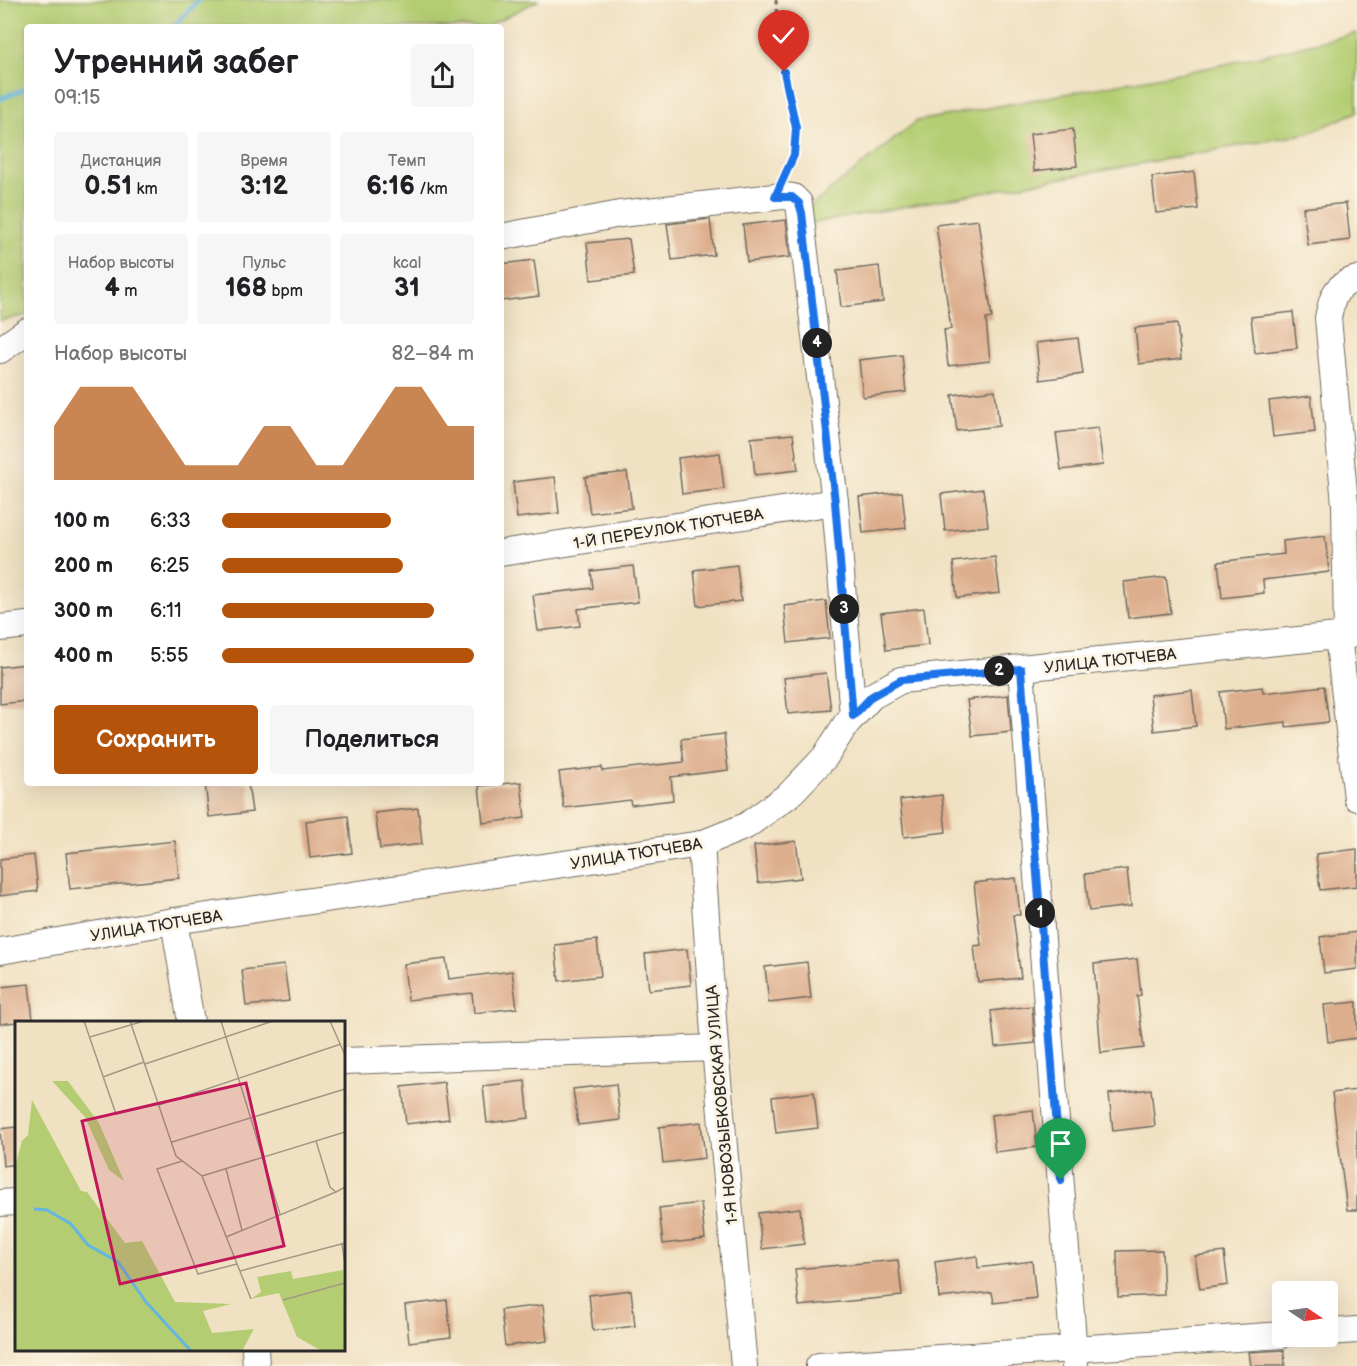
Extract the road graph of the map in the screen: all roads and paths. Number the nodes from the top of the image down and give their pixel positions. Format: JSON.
{"nodes":[{"id":1,"x":776,"y":0,"type":"edge"},
{"id":2,"x":775,"y":197,"type":"junction"},
{"id":3,"x":504,"y":236,"type":"edge"},
{"id":4,"x":1357,"y":279,"type":"edge"},
{"id":5,"x":24,"y":333,"type":"edge"},
{"id":6,"x":0,"y":350,"type":"edge"},
{"id":7,"x":835,"y":502,"type":"junction"},
{"id":8,"x":504,"y":553,"type":"edge"},
{"id":9,"x":24,"y":625,"type":"edge"},
{"id":10,"x":0,"y":628,"type":"edge"},
{"id":11,"x":1347,"y":636,"type":"edge"},
{"id":12,"x":1021,"y":669,"type":"junction"},
{"id":13,"x":853,"y":716,"type":"junction"},
{"id":14,"x":1357,"y":798,"type":"edge"},
{"id":15,"x":701,"y":844,"type":"junction"},
{"id":16,"x":174,"y":921,"type":"junction"},
{"id":17,"x":0,"y":951,"type":"edge"},
{"id":18,"x":191,"y":1021,"type":"edge"},
{"id":19,"x":715,"y":1048,"type":"junction"},
{"id":20,"x":345,"y":1061,"type":"edge"},
{"id":21,"x":15,"y":1202,"type":"edge"},
{"id":22,"x":0,"y":1203,"type":"edge"},
{"id":23,"x":1357,"y":1330,"type":"edge"},
{"id":24,"x":1338,"y":1331,"type":"edge"},
{"id":25,"x":1272,"y":1336,"type":"edge"},
{"id":26,"x":255,"y":1351,"type":"edge"},
{"id":27,"x":1075,"y":1358,"type":"edge"},
{"id":28,"x":256,"y":1366,"type":"edge"},
{"id":29,"x":744,"y":1366,"type":"edge"},
{"id":30,"x":819,"y":1366,"type":"edge"}],
"edges":[{"from":1,"to":2,"type":"path"},
{"from":2,"to":3,"type":"street"},
{"from":2,"to":7,"type":"street"},
{"from":4,"to":11,"type":"street"},
{"from":5,"to":6,"type":"street"},
{"from":7,"to":8,"type":"street","name":"1-Й ПЕРЕУЛОК ТЮТЧЕВА"},
{"from":7,"to":13,"type":"street"},
{"from":9,"to":10,"type":"street"},
{"from":11,"to":12,"type":"street","name":"УЛИЦА ТЮТЧЕВА"},
{"from":11,"to":14,"type":"street"},
{"from":12,"to":13,"type":"street","name":"УЛИЦА ТЮТЧЕВА"},
{"from":12,"to":27,"type":"street"},
{"from":13,"to":15,"type":"street","name":"УЛИЦА ТЮТЧЕВА"},
{"from":15,"to":16,"type":"street","name":"УЛИЦА ТЮТЧЕВА"},
{"from":15,"to":19,"type":"street","name":"1-Я НОВОЗЫБКОВСКАЯ УЛИЦА"},
{"from":16,"to":17,"type":"street","name":"УЛИЦА ТЮТЧЕВА"},
{"from":16,"to":18,"type":"street"},
{"from":19,"to":20,"type":"street"},
{"from":19,"to":29,"type":"street","name":"1-Я НОВОЗЫБКОВСКАЯ УЛИЦА"},
{"from":21,"to":22,"type":"street"},
{"from":23,"to":24,"type":"street"},
{"from":25,"to":27,"type":"street"},
{"from":26,"to":28,"type":"street"},
{"from":27,"to":30,"type":"street"}]}
